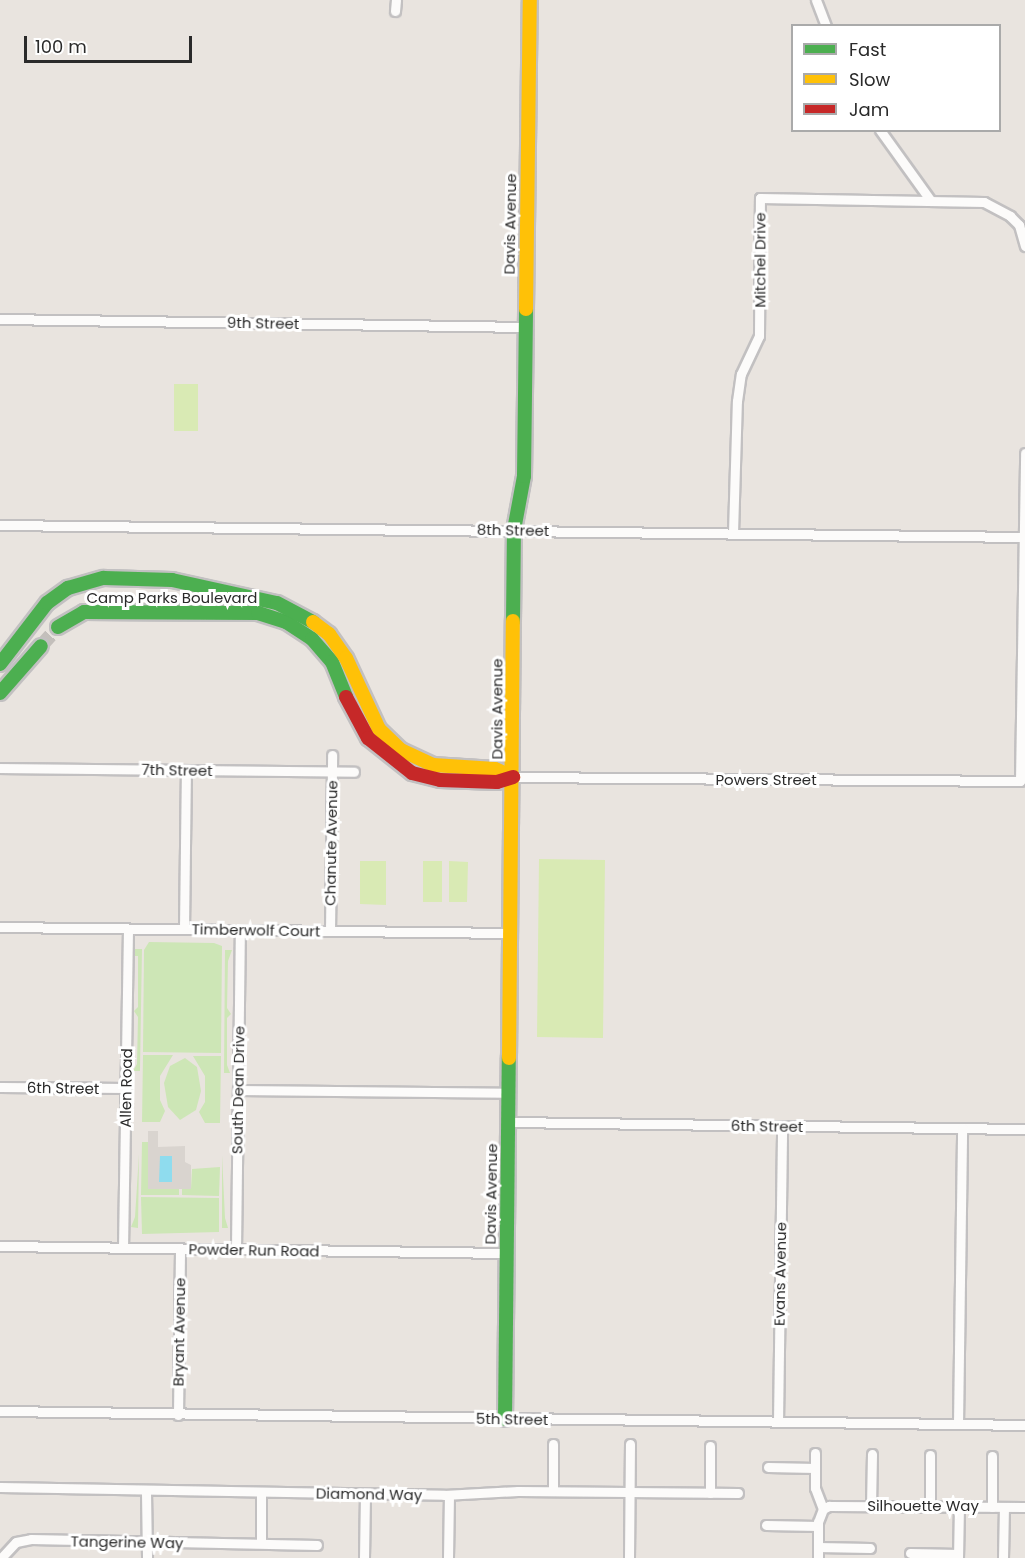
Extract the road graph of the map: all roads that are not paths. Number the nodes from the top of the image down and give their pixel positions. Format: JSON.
{"nodes":[{"id":1,"x":396,"y":0,"type":"edge"},
{"id":2,"x":530,"y":0,"type":"edge"},
{"id":3,"x":816,"y":0,"type":"edge"},
{"id":4,"x":396,"y":11,"type":"dead end"},
{"id":5,"x":825,"y":24,"type":"edge"},
{"id":6,"x":881,"y":132,"type":"edge"},
{"id":7,"x":931,"y":201,"type":"junction"},
{"id":8,"x":1025,"y":246,"type":"edge"},
{"id":9,"x":0,"y":319,"type":"edge"},
{"id":10,"x":525,"y":327,"type":"junction"},
{"id":11,"x":1025,"y":453,"type":"edge"},
{"id":12,"x":0,"y":525,"type":"edge"},
{"id":13,"x":514,"y":530,"type":"junction"},
{"id":14,"x":733,"y":533,"type":"junction"},
{"id":15,"x":1025,"y":537,"type":"edge"},
{"id":16,"x":58,"y":627,"type":"tunnel mouth"},
{"id":17,"x":40,"y":646,"type":"tunnel mouth"},
{"id":18,"x":0,"y":664,"type":"edge"},
{"id":19,"x":0,"y":693,"type":"edge"},
{"id":20,"x":332,"y":755,"type":"dead end"},
{"id":21,"x":0,"y":768,"type":"edge"},
{"id":22,"x":186,"y":770,"type":"junction"},
{"id":23,"x":332,"y":772,"type":"junction"},
{"id":24,"x":354,"y":772,"type":"dead end"},
{"id":25,"x":513,"y":777,"type":"junction"},
{"id":26,"x":0,"y":927,"type":"edge"},
{"id":27,"x":128,"y":929,"type":"junction"},
{"id":28,"x":184,"y":929,"type":"junction"},
{"id":29,"x":240,"y":930,"type":"junction"},
{"id":30,"x":330,"y":931,"type":"junction"},
{"id":31,"x":511,"y":933,"type":"junction"},
{"id":32,"x":0,"y":1087,"type":"edge"},
{"id":33,"x":126,"y":1088,"type":"junction"},
{"id":34,"x":238,"y":1090,"type":"junction"},
{"id":35,"x":509,"y":1093,"type":"junction"},
{"id":36,"x":509,"y":1122,"type":"junction"},
{"id":37,"x":782,"y":1126,"type":"junction"},
{"id":38,"x":962,"y":1128,"type":"junction"},
{"id":39,"x":1025,"y":1129,"type":"edge"},
{"id":40,"x":0,"y":1246,"type":"edge"},
{"id":41,"x":123,"y":1248,"type":"junction"},
{"id":42,"x":180,"y":1249,"type":"junction"},
{"id":43,"x":236,"y":1249,"type":"junction"},
{"id":44,"x":507,"y":1253,"type":"junction"},
{"id":45,"x":0,"y":1411,"type":"edge"},
{"id":46,"x":178,"y":1415,"type":"junction"},
{"id":47,"x":505,"y":1419,"type":"junction"},
{"id":48,"x":778,"y":1422,"type":"junction"},
{"id":49,"x":958,"y":1424,"type":"junction"},
{"id":50,"x":1025,"y":1425,"type":"edge"},
{"id":51,"x":553,"y":1444,"type":"dead end"},
{"id":52,"x":630,"y":1444,"type":"dead end"},
{"id":53,"x":710,"y":1446,"type":"dead end"},
{"id":54,"x":815,"y":1453,"type":"dead end"},
{"id":55,"x":872,"y":1454,"type":"dead end"},
{"id":56,"x":930,"y":1455,"type":"dead end"},
{"id":57,"x":992,"y":1456,"type":"dead end"},
{"id":58,"x":768,"y":1467,"type":"dead end"},
{"id":59,"x":815,"y":1468,"type":"junction"},
{"id":60,"x":0,"y":1487,"type":"edge"},
{"id":61,"x":553,"y":1491,"type":"junction"},
{"id":62,"x":146,"y":1492,"type":"junction"},
{"id":63,"x":630,"y":1492,"type":"junction"},
{"id":64,"x":261,"y":1493,"type":"junction"},
{"id":65,"x":710,"y":1493,"type":"junction"},
{"id":66,"x":738,"y":1493,"type":"dead end"},
{"id":67,"x":365,"y":1494,"type":"junction"},
{"id":68,"x":448,"y":1495,"type":"junction"},
{"id":69,"x":871,"y":1506,"type":"junction"},
{"id":70,"x":930,"y":1506,"type":"junction"},
{"id":71,"x":959,"y":1506,"type":"junction"},
{"id":72,"x":992,"y":1507,"type":"junction"},
{"id":73,"x":1004,"y":1507,"type":"junction"},
{"id":74,"x":1025,"y":1507,"type":"edge"},
{"id":75,"x":823,"y":1509,"type":"junction"},
{"id":76,"x":766,"y":1526,"type":"dead end"},
{"id":77,"x":818,"y":1526,"type":"junction"},
{"id":78,"x":146,"y":1542,"type":"junction"},
{"id":79,"x":261,"y":1543,"type":"junction"},
{"id":80,"x":317,"y":1545,"type":"dead end"},
{"id":81,"x":818,"y":1547,"type":"junction"},
{"id":82,"x":870,"y":1548,"type":"dead end"},
{"id":83,"x":910,"y":1553,"type":"dead end"},
{"id":84,"x":958,"y":1556,"type":"edge"},
{"id":85,"x":1,"y":1558,"type":"edge"},
{"id":86,"x":147,"y":1558,"type":"edge"},
{"id":87,"x":364,"y":1558,"type":"edge"},
{"id":88,"x":448,"y":1558,"type":"edge"},
{"id":89,"x":629,"y":1558,"type":"edge"},
{"id":90,"x":818,"y":1558,"type":"edge"},
{"id":91,"x":1003,"y":1558,"type":"edge"}],
"edges":[{"from":1,"to":4,"type":"street"},
{"from":2,"to":10,"type":"street","name":"Davis Avenue"},
{"from":3,"to":5,"type":"street"},
{"from":6,"to":7,"type":"street"},
{"from":7,"to":8,"type":"street","name":"Mitchel Drive"},
{"from":7,"to":14,"type":"street","name":"Mitchel Drive"},
{"from":9,"to":10,"type":"street","name":"9th Street"},
{"from":10,"to":13,"type":"street","name":"Davis Avenue"},
{"from":11,"to":15,"type":"street"},
{"from":12,"to":13,"type":"street","name":"8th Street"},
{"from":13,"to":14,"type":"street","name":"8th Street"},
{"from":13,"to":25,"type":"street","name":"Davis Avenue"},
{"from":14,"to":15,"type":"street","name":"8th Street"},
{"from":15,"to":25,"type":"street","name":"Powers Street"},
{"from":16,"to":25,"type":"street","name":"Camp Parks Boulevard"},
{"from":17,"to":19,"type":"street"},
{"from":18,"to":25,"type":"street","name":"Camp Parks Boulevard"},
{"from":20,"to":23,"type":"street","name":"Chanute Avenue"},
{"from":21,"to":22,"type":"street","name":"7th Street"},
{"from":22,"to":23,"type":"street","name":"7th Street"},
{"from":22,"to":28,"type":"street"},
{"from":23,"to":24,"type":"street","name":"7th Street"},
{"from":23,"to":30,"type":"street","name":"Chanute Avenue"},
{"from":25,"to":31,"type":"street","name":"Davis Avenue"},
{"from":26,"to":27,"type":"street","name":"Timberwolf Court"},
{"from":27,"to":28,"type":"street","name":"Timberwolf Court"},
{"from":27,"to":33,"type":"street","name":"Allen Road"},
{"from":28,"to":29,"type":"street","name":"Timberwolf Court"},
{"from":29,"to":30,"type":"street","name":"Timberwolf Court"},
{"from":29,"to":34,"type":"street","name":"South Dean Drive"},
{"from":30,"to":31,"type":"street","name":"Timberwolf Court"},
{"from":31,"to":35,"type":"street","name":"Davis Avenue"},
{"from":32,"to":33,"type":"street","name":"6th Street"},
{"from":33,"to":41,"type":"street","name":"Allen Road"},
{"from":34,"to":35,"type":"street"},
{"from":34,"to":43,"type":"street","name":"South Dean Drive"},
{"from":35,"to":36,"type":"street","name":"Davis Avenue"},
{"from":36,"to":37,"type":"street","name":"6th Street"},
{"from":36,"to":44,"type":"street","name":"Davis Avenue"},
{"from":37,"to":38,"type":"street","name":"6th Street"},
{"from":37,"to":48,"type":"street","name":"Evans Avenue"},
{"from":38,"to":39,"type":"street","name":"6th Street"},
{"from":38,"to":49,"type":"street"},
{"from":40,"to":41,"type":"street","name":"Powder Run Road"},
{"from":41,"to":42,"type":"street","name":"Powder Run Road"},
{"from":42,"to":43,"type":"street","name":"Powder Run Road"},
{"from":42,"to":46,"type":"street","name":"Bryant Avenue"},
{"from":43,"to":44,"type":"street","name":"Powder Run Road"},
{"from":44,"to":47,"type":"street","name":"Davis Avenue"},
{"from":45,"to":46,"type":"street","name":"5th Street"},
{"from":46,"to":47,"type":"street","name":"5th Street"},
{"from":47,"to":48,"type":"street","name":"5th Street"},
{"from":48,"to":49,"type":"street","name":"5th Street"},
{"from":49,"to":50,"type":"street","name":"5th Street"},
{"from":51,"to":61,"type":"street"},
{"from":52,"to":63,"type":"street"},
{"from":53,"to":65,"type":"street"},
{"from":54,"to":59,"type":"street"},
{"from":55,"to":69,"type":"street"},
{"from":56,"to":70,"type":"street"},
{"from":57,"to":72,"type":"street"},
{"from":58,"to":59,"type":"street"},
{"from":59,"to":75,"type":"street"},
{"from":60,"to":62,"type":"street","name":"Diamond Way"},
{"from":61,"to":63,"type":"street","name":"Diamond Way"},
{"from":61,"to":68,"type":"street","name":"Diamond Way"},
{"from":62,"to":64,"type":"street","name":"Diamond Way"},
{"from":62,"to":78,"type":"street"},
{"from":63,"to":65,"type":"street","name":"Diamond Way"},
{"from":63,"to":89,"type":"street"},
{"from":64,"to":67,"type":"street","name":"Diamond Way"},
{"from":64,"to":79,"type":"street"},
{"from":65,"to":66,"type":"street","name":"Diamond Way"},
{"from":67,"to":68,"type":"street","name":"Diamond Way"},
{"from":67,"to":87,"type":"street"},
{"from":68,"to":88,"type":"street"},
{"from":69,"to":70,"type":"street","name":"Silhouette Way"},
{"from":69,"to":75,"type":"street","name":"Silhouette Way"},
{"from":70,"to":71,"type":"street","name":"Silhouette Way"},
{"from":71,"to":72,"type":"street","name":"Silhouette Way"},
{"from":71,"to":84,"type":"street"},
{"from":72,"to":73,"type":"street","name":"Silhouette Way"},
{"from":73,"to":74,"type":"street","name":"Silhouette Way"},
{"from":73,"to":91,"type":"street"},
{"from":75,"to":77,"type":"street"},
{"from":76,"to":77,"type":"street"},
{"from":77,"to":81,"type":"street"},
{"from":78,"to":79,"type":"street","name":"Tangerine Way"},
{"from":78,"to":85,"type":"street","name":"Tangerine Way"},
{"from":78,"to":86,"type":"street"},
{"from":79,"to":80,"type":"street","name":"Tangerine Way"},
{"from":81,"to":82,"type":"street"},
{"from":81,"to":90,"type":"street"},
{"from":83,"to":84,"type":"street"}]}
